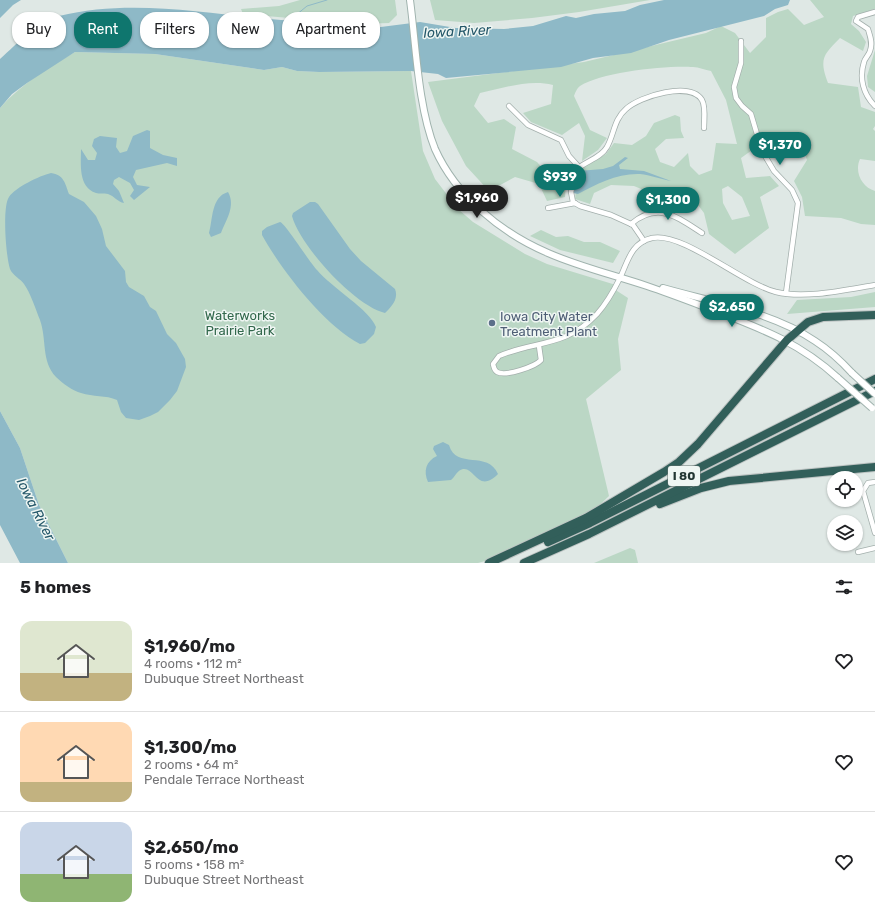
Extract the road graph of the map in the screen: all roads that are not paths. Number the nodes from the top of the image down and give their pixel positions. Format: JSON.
{"nodes":[{"id":1,"x":411,"y":3,"type":"edge"},
{"id":2,"x":875,"y":12,"type":"edge"},
{"id":3,"x":741,"y":41,"type":"dead end"},
{"id":4,"x":509,"y":106,"type":"dead end"},
{"id":5,"x":875,"y":106,"type":"edge"},
{"id":6,"x":704,"y":128,"type":"dead end"},
{"id":7,"x":579,"y":167,"type":"junction"},
{"id":8,"x":575,"y":203,"type":"junction"},
{"id":9,"x":548,"y":208,"type":"dead end"},
{"id":10,"x":631,"y":224,"type":"junction"},
{"id":11,"x":702,"y":233,"type":"dead end"},
{"id":12,"x":644,"y":241,"type":"junction"},
{"id":13,"x":623,"y":278,"type":"junction"},
{"id":14,"x":875,"y":286,"type":"edge"},
{"id":15,"x":786,"y":293,"type":"junction"},
{"id":16,"x":875,"y":315,"type":"edge"},
{"id":17,"x":797,"y":330,"type":"junction"},
{"id":18,"x":787,"y":340,"type":"junction"},
{"id":19,"x":539,"y":346,"type":"junction"},
{"id":20,"x":875,"y":379,"type":"edge"},
{"id":21,"x":875,"y":393,"type":"edge"},
{"id":22,"x":873,"y":410,"type":"edge"},
{"id":23,"x":875,"y":467,"type":"edge"},
{"id":24,"x":875,"y":482,"type":"edge"},
{"id":25,"x":875,"y":533,"type":"edge"},
{"id":26,"x":589,"y":534,"type":"junction"},
{"id":27,"x":875,"y":548,"type":"edge"},
{"id":28,"x":858,"y":552,"type":"dead end"},
{"id":29,"x":488,"y":563,"type":"edge"},
{"id":30,"x":524,"y":563,"type":"edge"}],
"edges":[{"from":1,"to":13,"type":"main road"},
{"from":2,"to":5,"type":"street"},
{"from":3,"to":15,"type":"street"},
{"from":4,"to":7,"type":"street"},
{"from":6,"to":7,"type":"street"},
{"from":7,"to":8,"type":"street"},
{"from":8,"to":9,"type":"street"},
{"from":8,"to":10,"type":"street"},
{"from":10,"to":11,"type":"street"},
{"from":10,"to":12,"type":"street"},
{"from":12,"to":13,"type":"street"},
{"from":12,"to":15,"type":"street"},
{"from":13,"to":17,"type":"main road"},
{"from":13,"to":18,"type":"main road"},
{"from":13,"to":19,"type":"street"},
{"from":14,"to":15,"type":"street"},
{"from":16,"to":17,"type":"highway"},
{"from":17,"to":18,"type":"highway"},
{"from":17,"to":21,"type":"main road","bridge":true},
{"from":18,"to":22,"type":"main road","bridge":true},
{"from":18,"to":29,"type":"highway"},
{"from":19,"to":19,"type":"street"},
{"from":20,"to":29,"type":"highway","number":"I 80"},
{"from":21,"to":26,"type":"highway","number":"I 80"},
{"from":23,"to":26,"type":"highway"},
{"from":24,"to":25,"type":"street"},
{"from":26,"to":30,"type":"highway","number":"I 80"},
{"from":27,"to":28,"type":"street"}]}
